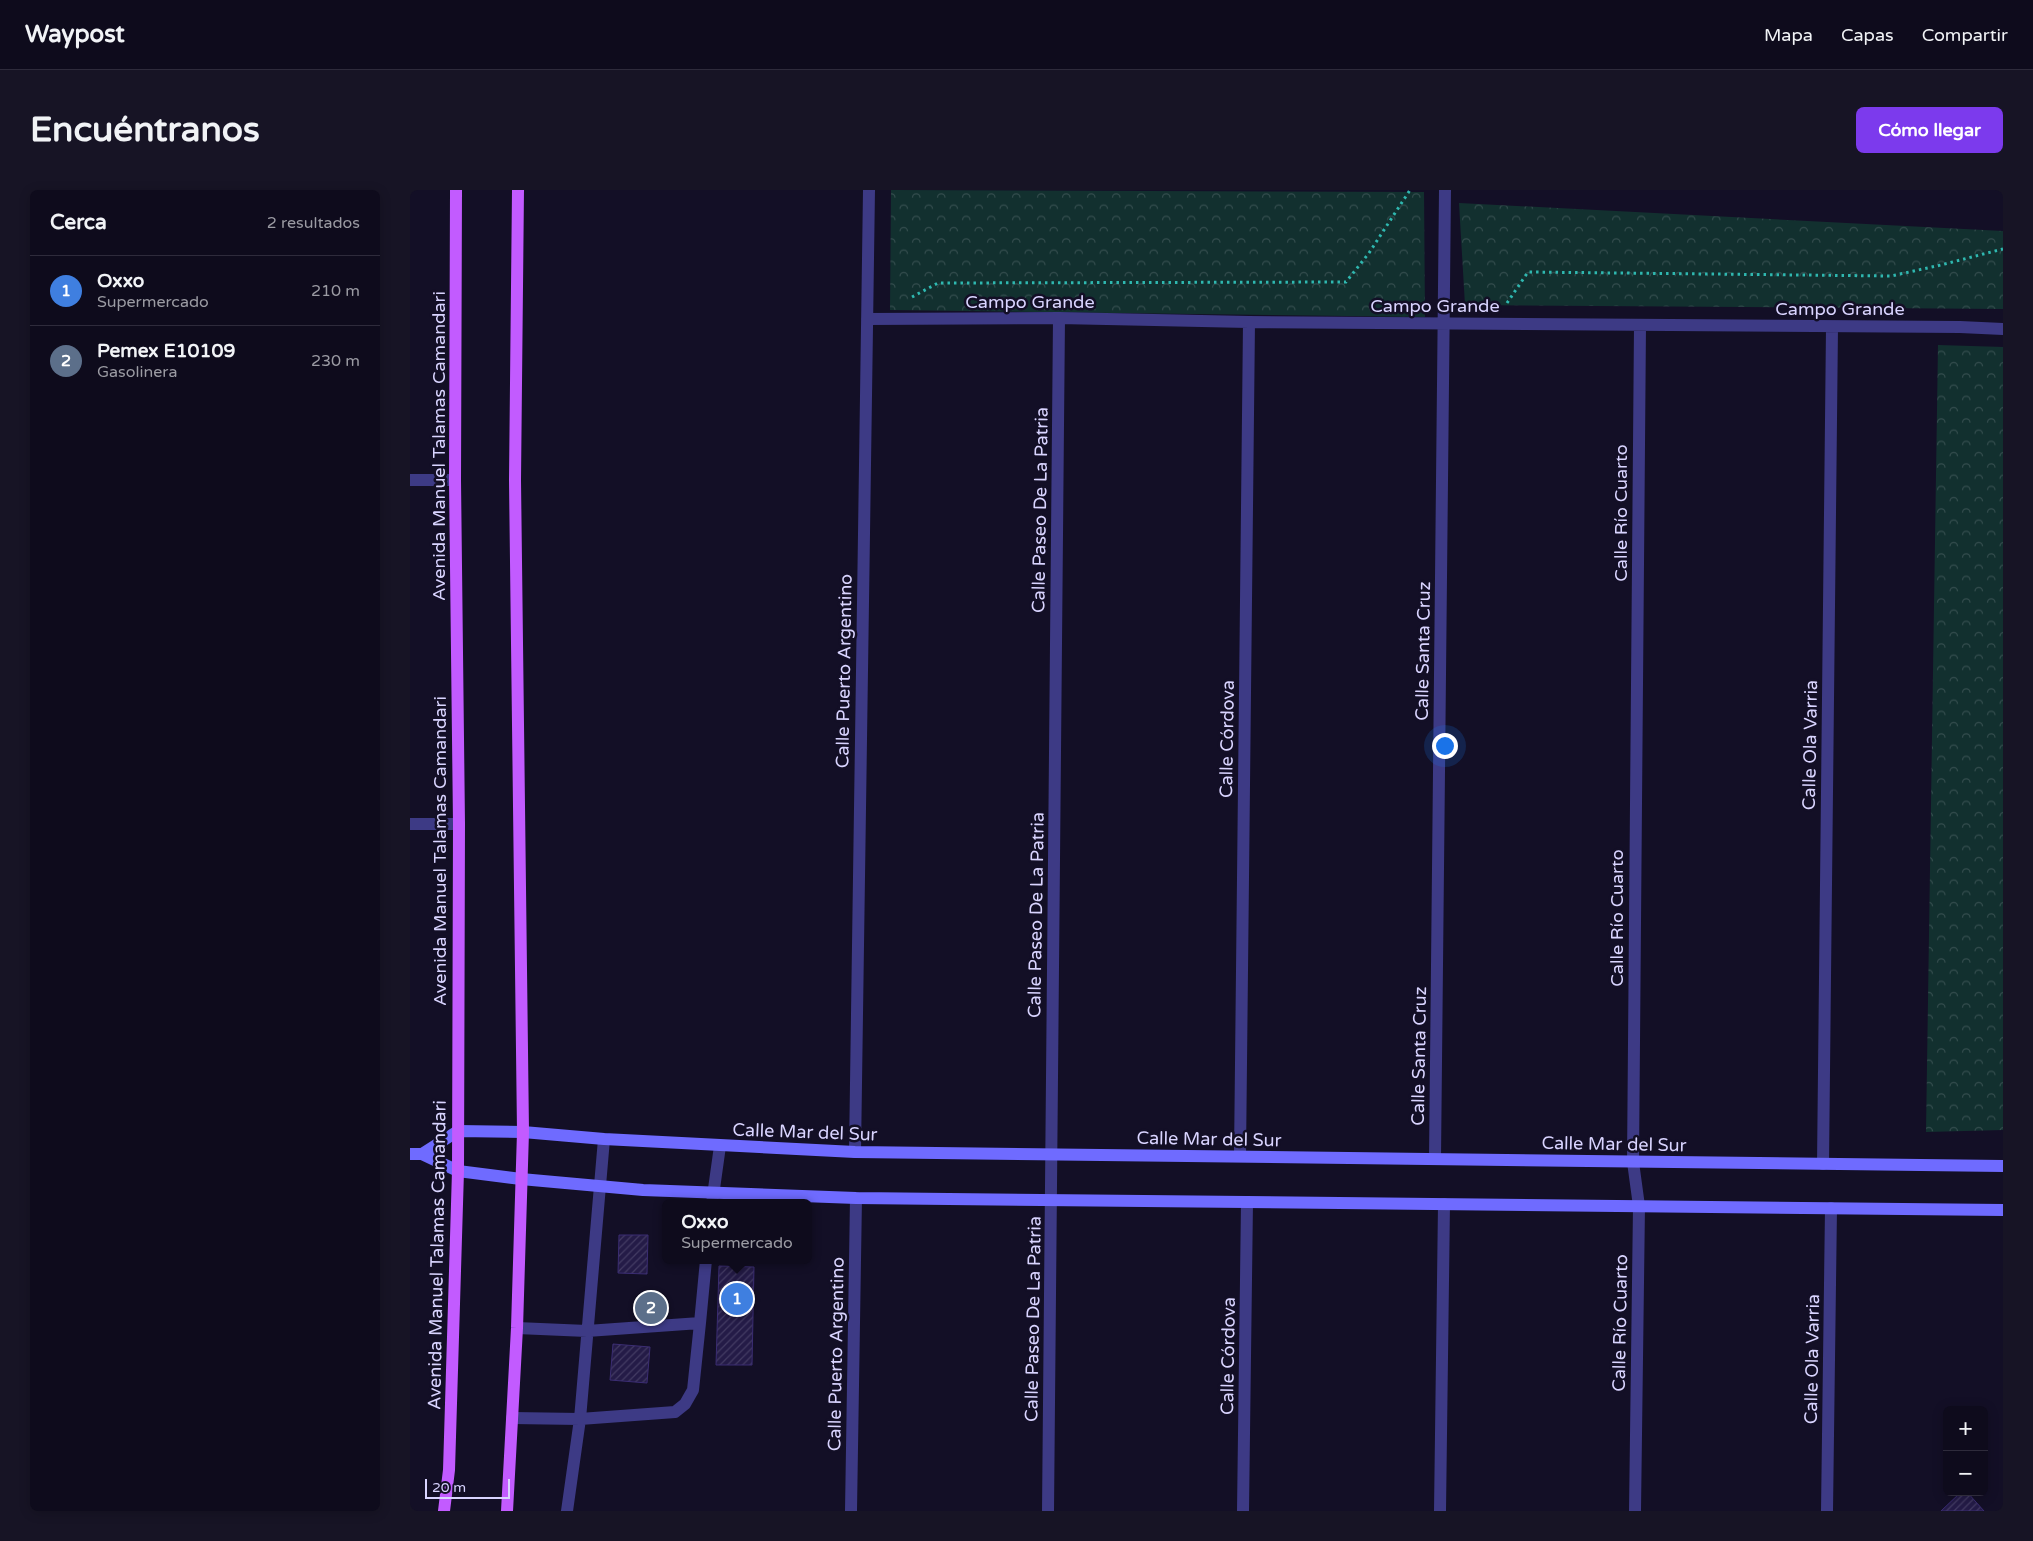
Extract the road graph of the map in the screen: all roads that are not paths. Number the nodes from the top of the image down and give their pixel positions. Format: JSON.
{"nodes":[{"id":1,"x":456,"y":190,"type":"edge"},
{"id":2,"x":518,"y":190,"type":"edge"},
{"id":3,"x":869,"y":190,"type":"edge"},
{"id":4,"x":1446,"y":190,"type":"edge"},
{"id":5,"x":1059,"y":318,"type":"junction"},
{"id":6,"x":867,"y":320,"type":"junction"},
{"id":7,"x":1249,"y":322,"type":"junction"},
{"id":8,"x":1444,"y":324,"type":"junction"},
{"id":9,"x":1640,"y":325,"type":"junction"},
{"id":10,"x":1832,"y":326,"type":"junction"},
{"id":11,"x":2003,"y":329,"type":"edge"},
{"id":12,"x":410,"y":480,"type":"edge"},
{"id":13,"x":455,"y":480,"type":"junction"},
{"id":14,"x":410,"y":824,"type":"edge"},
{"id":15,"x":459,"y":824,"type":"junction"},
{"id":16,"x":458,"y":1131,"type":"junction"},
{"id":17,"x":523,"y":1132,"type":"junction"},
{"id":18,"x":604,"y":1140,"type":"junction"},
{"id":19,"x":720,"y":1146,"type":"junction"},
{"id":20,"x":855,"y":1152,"type":"junction"},
{"id":21,"x":416,"y":1154,"type":"edge"},
{"id":22,"x":1052,"y":1154,"type":"junction"},
{"id":23,"x":1240,"y":1156,"type":"junction"},
{"id":24,"x":1435,"y":1159,"type":"junction"},
{"id":25,"x":1633,"y":1162,"type":"junction"},
{"id":26,"x":1823,"y":1164,"type":"junction"},
{"id":27,"x":2003,"y":1166,"type":"edge"},
{"id":28,"x":458,"y":1171,"type":"junction"},
{"id":29,"x":521,"y":1179,"type":"junction"},
{"id":30,"x":598,"y":1186,"type":"junction"},
{"id":31,"x":713,"y":1198,"type":"edge"},
{"id":32,"x":856,"y":1198,"type":"junction"},
{"id":33,"x":1051,"y":1200,"type":"junction"},
{"id":34,"x":1247,"y":1202,"type":"junction"},
{"id":35,"x":1444,"y":1204,"type":"junction"},
{"id":36,"x":1639,"y":1206,"type":"junction"},
{"id":37,"x":1831,"y":1208,"type":"junction"},
{"id":38,"x":2003,"y":1210,"type":"edge"},
{"id":39,"x":706,"y":1264,"type":"edge"},
{"id":40,"x":700,"y":1323,"type":"junction"},
{"id":41,"x":517,"y":1328,"type":"junction"},
{"id":42,"x":587,"y":1330,"type":"junction"},
{"id":43,"x":512,"y":1418,"type":"junction"},
{"id":44,"x":580,"y":1419,"type":"junction"},
{"id":45,"x":444,"y":1511,"type":"edge"},
{"id":46,"x":507,"y":1511,"type":"edge"},
{"id":47,"x":567,"y":1511,"type":"edge"},
{"id":48,"x":851,"y":1511,"type":"edge"},
{"id":49,"x":1048,"y":1511,"type":"edge"},
{"id":50,"x":1243,"y":1511,"type":"edge"},
{"id":51,"x":1440,"y":1511,"type":"edge"},
{"id":52,"x":1635,"y":1511,"type":"edge"},
{"id":53,"x":1828,"y":1511,"type":"edge"}],
"edges":[{"from":1,"to":13,"type":"main road","name":"Avenida Manuel Talamas Camandari"},
{"from":2,"to":17,"type":"main road"},
{"from":3,"to":6,"type":"street","name":"Calle Puerto Argentino"},
{"from":4,"to":8,"type":"street","name":"Calle Santa Cruz"},
{"from":5,"to":6,"type":"street","name":"Campo Grande"},
{"from":5,"to":7,"type":"street","name":"Campo Grande"},
{"from":5,"to":22,"type":"street","name":"Calle Paseo De La Patria"},
{"from":6,"to":20,"type":"street","name":"Calle Puerto Argentino"},
{"from":7,"to":8,"type":"street","name":"Campo Grande"},
{"from":7,"to":23,"type":"street","name":"Calle Córdova"},
{"from":8,"to":9,"type":"street","name":"Campo Grande"},
{"from":8,"to":24,"type":"street","name":"Calle Santa Cruz"},
{"from":9,"to":10,"type":"street","name":"Campo Grande"},
{"from":9,"to":25,"type":"street","name":"Calle Río Cuarto"},
{"from":10,"to":11,"type":"street","name":"Campo Grande"},
{"from":10,"to":26,"type":"street","name":"Calle Ola Varria"},
{"from":12,"to":13,"type":"street"},
{"from":13,"to":15,"type":"main road","name":"Avenida Manuel Talamas Camandari"},
{"from":14,"to":15,"type":"street"},
{"from":15,"to":16,"type":"main road","name":"Avenida Manuel Talamas Camandari"},
{"from":16,"to":17,"type":"street","name":"Calle Mar del Sur"},
{"from":16,"to":21,"type":"street"},
{"from":16,"to":28,"type":"main road","name":"Avenida Manuel Talamas Camandari"},
{"from":17,"to":18,"type":"street","name":"Calle Mar del Sur"},
{"from":17,"to":29,"type":"main road"},
{"from":18,"to":19,"type":"street","name":"Calle Mar del Sur"},
{"from":18,"to":30,"type":"street"},
{"from":19,"to":20,"type":"street","name":"Calle Mar del Sur"},
{"from":19,"to":31,"type":"street"},
{"from":20,"to":22,"type":"street","name":"Calle Mar del Sur"},
{"from":21,"to":28,"type":"street"},
{"from":22,"to":23,"type":"street","name":"Calle Mar del Sur"},
{"from":22,"to":33,"type":"street","name":"Calle Paseo De La Patria"},
{"from":23,"to":24,"type":"street","name":"Calle Mar del Sur"},
{"from":24,"to":25,"type":"street","name":"Calle Mar del Sur"},
{"from":25,"to":26,"type":"street","name":"Calle Mar del Sur"},
{"from":25,"to":36,"type":"street","name":"Calle Río Cuarto"},
{"from":26,"to":27,"type":"street","name":"Calle Mar del Sur"},
{"from":28,"to":29,"type":"street"},
{"from":28,"to":45,"type":"main road","name":"Avenida Manuel Talamas Camandari"},
{"from":29,"to":30,"type":"street"},
{"from":29,"to":41,"type":"main road"},
{"from":30,"to":31,"type":"street"},
{"from":30,"to":42,"type":"street"},
{"from":31,"to":32,"type":"street"},
{"from":32,"to":33,"type":"street"},
{"from":32,"to":48,"type":"street","name":"Calle Puerto Argentino"},
{"from":33,"to":34,"type":"street"},
{"from":33,"to":49,"type":"street","name":"Calle Paseo De La Patria"},
{"from":34,"to":35,"type":"street"},
{"from":34,"to":50,"type":"street","name":"Calle Córdova"},
{"from":35,"to":36,"type":"street"},
{"from":35,"to":51,"type":"street"},
{"from":36,"to":37,"type":"street"},
{"from":36,"to":52,"type":"street","name":"Calle Río Cuarto"},
{"from":37,"to":38,"type":"street"},
{"from":37,"to":53,"type":"street","name":"Calle Ola Varria"},
{"from":39,"to":40,"type":"street"},
{"from":40,"to":42,"type":"street"},
{"from":40,"to":44,"type":"street"},
{"from":41,"to":42,"type":"street"},
{"from":41,"to":43,"type":"main road"},
{"from":42,"to":44,"type":"street"},
{"from":43,"to":44,"type":"street"},
{"from":43,"to":46,"type":"main road"},
{"from":44,"to":47,"type":"street"}]}
